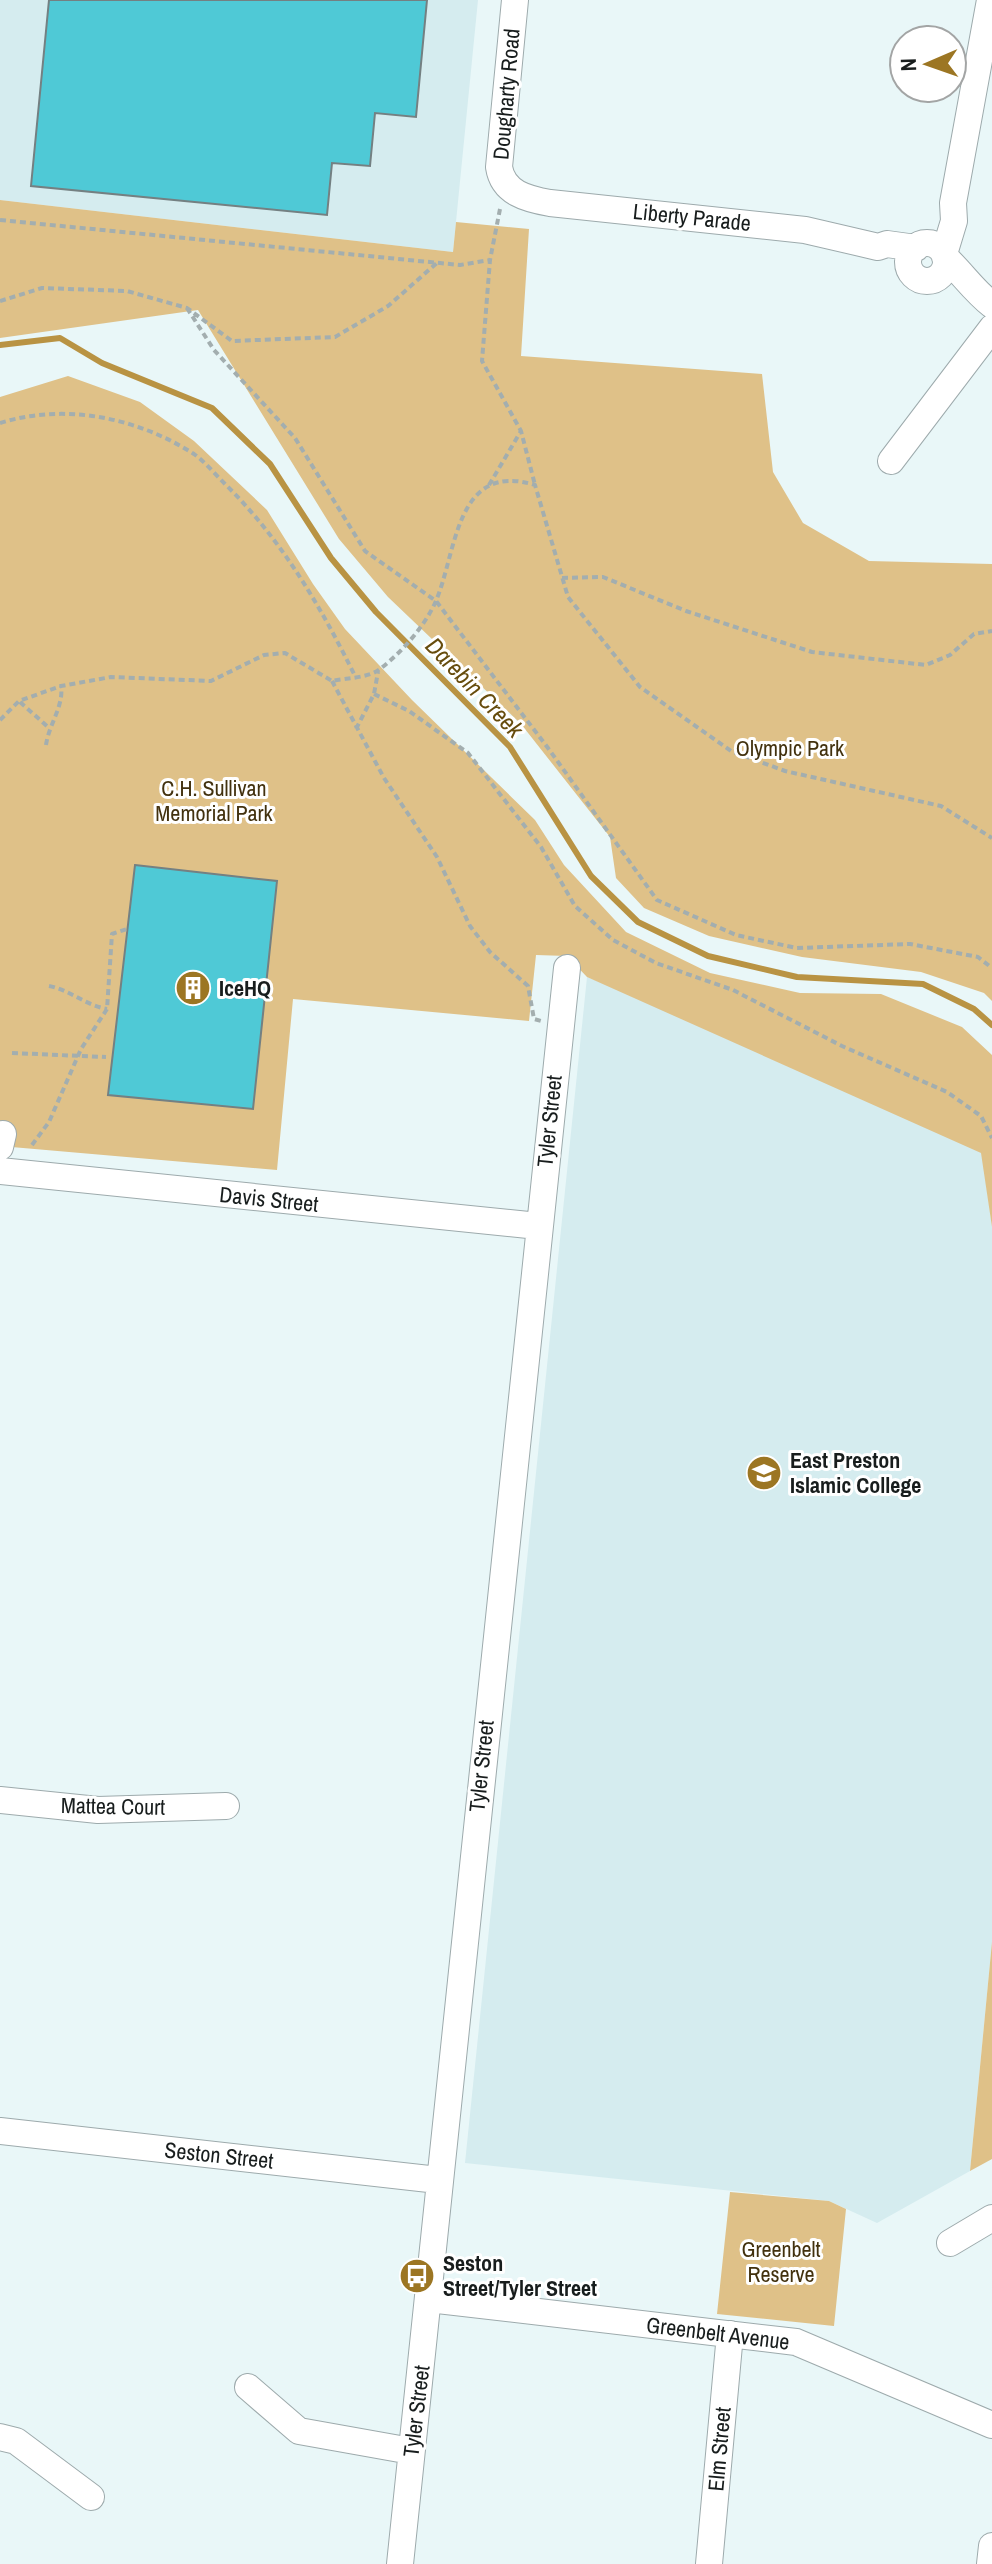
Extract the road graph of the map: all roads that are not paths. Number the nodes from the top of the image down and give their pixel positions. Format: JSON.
{"nodes":[{"id":1,"x":515,"y":0,"type":"edge"},
{"id":2,"x":990,"y":0,"type":"edge"},
{"id":3,"x":507,"y":187,"type":"joint"},
{"id":4,"x":928,"y":259,"type":"junction"},
{"id":5,"x":984,"y":298,"type":"edge"},
{"id":6,"x":992,"y":328,"type":"edge"},
{"id":7,"x":891,"y":461,"type":"dead end"},
{"id":8,"x":567,"y":968,"type":"dead end"},
{"id":9,"x":0,"y":1171,"type":"edge"},
{"id":10,"x":538,"y":1226,"type":"junction"},
{"id":11,"x":0,"y":1800,"type":"edge"},
{"id":12,"x":226,"y":1806,"type":"dead end"},
{"id":13,"x":0,"y":2131,"type":"edge"},
{"id":14,"x":438,"y":2180,"type":"junction"},
{"id":15,"x":992,"y":2218,"type":"edge"},
{"id":16,"x":950,"y":2243,"type":"dead end"},
{"id":17,"x":429,"y":2299,"type":"junction"},
{"id":18,"x":730,"y":2334,"type":"junction"},
{"id":19,"x":248,"y":2387,"type":"dead end"},
{"id":20,"x":992,"y":2425,"type":"edge"},
{"id":21,"x":0,"y":2437,"type":"edge"},
{"id":22,"x":411,"y":2451,"type":"junction"},
{"id":23,"x":91,"y":2497,"type":"dead end"},
{"id":24,"x":992,"y":2546,"type":"edge"},
{"id":25,"x":400,"y":2564,"type":"edge"},
{"id":26,"x":709,"y":2564,"type":"edge"},
{"id":27,"x":990,"y":2564,"type":"edge"}],
"edges":[{"from":1,"to":3,"type":"street","name":"Dougharty Road"},
{"from":2,"to":4,"type":"street"},
{"from":3,"to":4,"type":"street","name":"Liberty Parade"},
{"from":4,"to":5,"type":"street"},
{"from":6,"to":7,"type":"street"},
{"from":8,"to":10,"type":"street","name":"Tyler Street"},
{"from":9,"to":10,"type":"street","name":"Davis Street"},
{"from":10,"to":14,"type":"street","name":"Tyler Street"},
{"from":11,"to":12,"type":"street","name":"Mattea Court"},
{"from":13,"to":14,"type":"street","name":"Seston Street"},
{"from":14,"to":17,"type":"street","name":"Tyler Street"},
{"from":15,"to":16,"type":"street"},
{"from":17,"to":18,"type":"street","name":"Greenbelt Avenue"},
{"from":17,"to":22,"type":"street","name":"Tyler Street"},
{"from":18,"to":20,"type":"street","name":"Greenbelt Avenue"},
{"from":18,"to":26,"type":"street","name":"Elm Street"},
{"from":19,"to":22,"type":"street"},
{"from":21,"to":23,"type":"street"},
{"from":22,"to":25,"type":"street","name":"Tyler Street"},
{"from":24,"to":27,"type":"street"}]}
